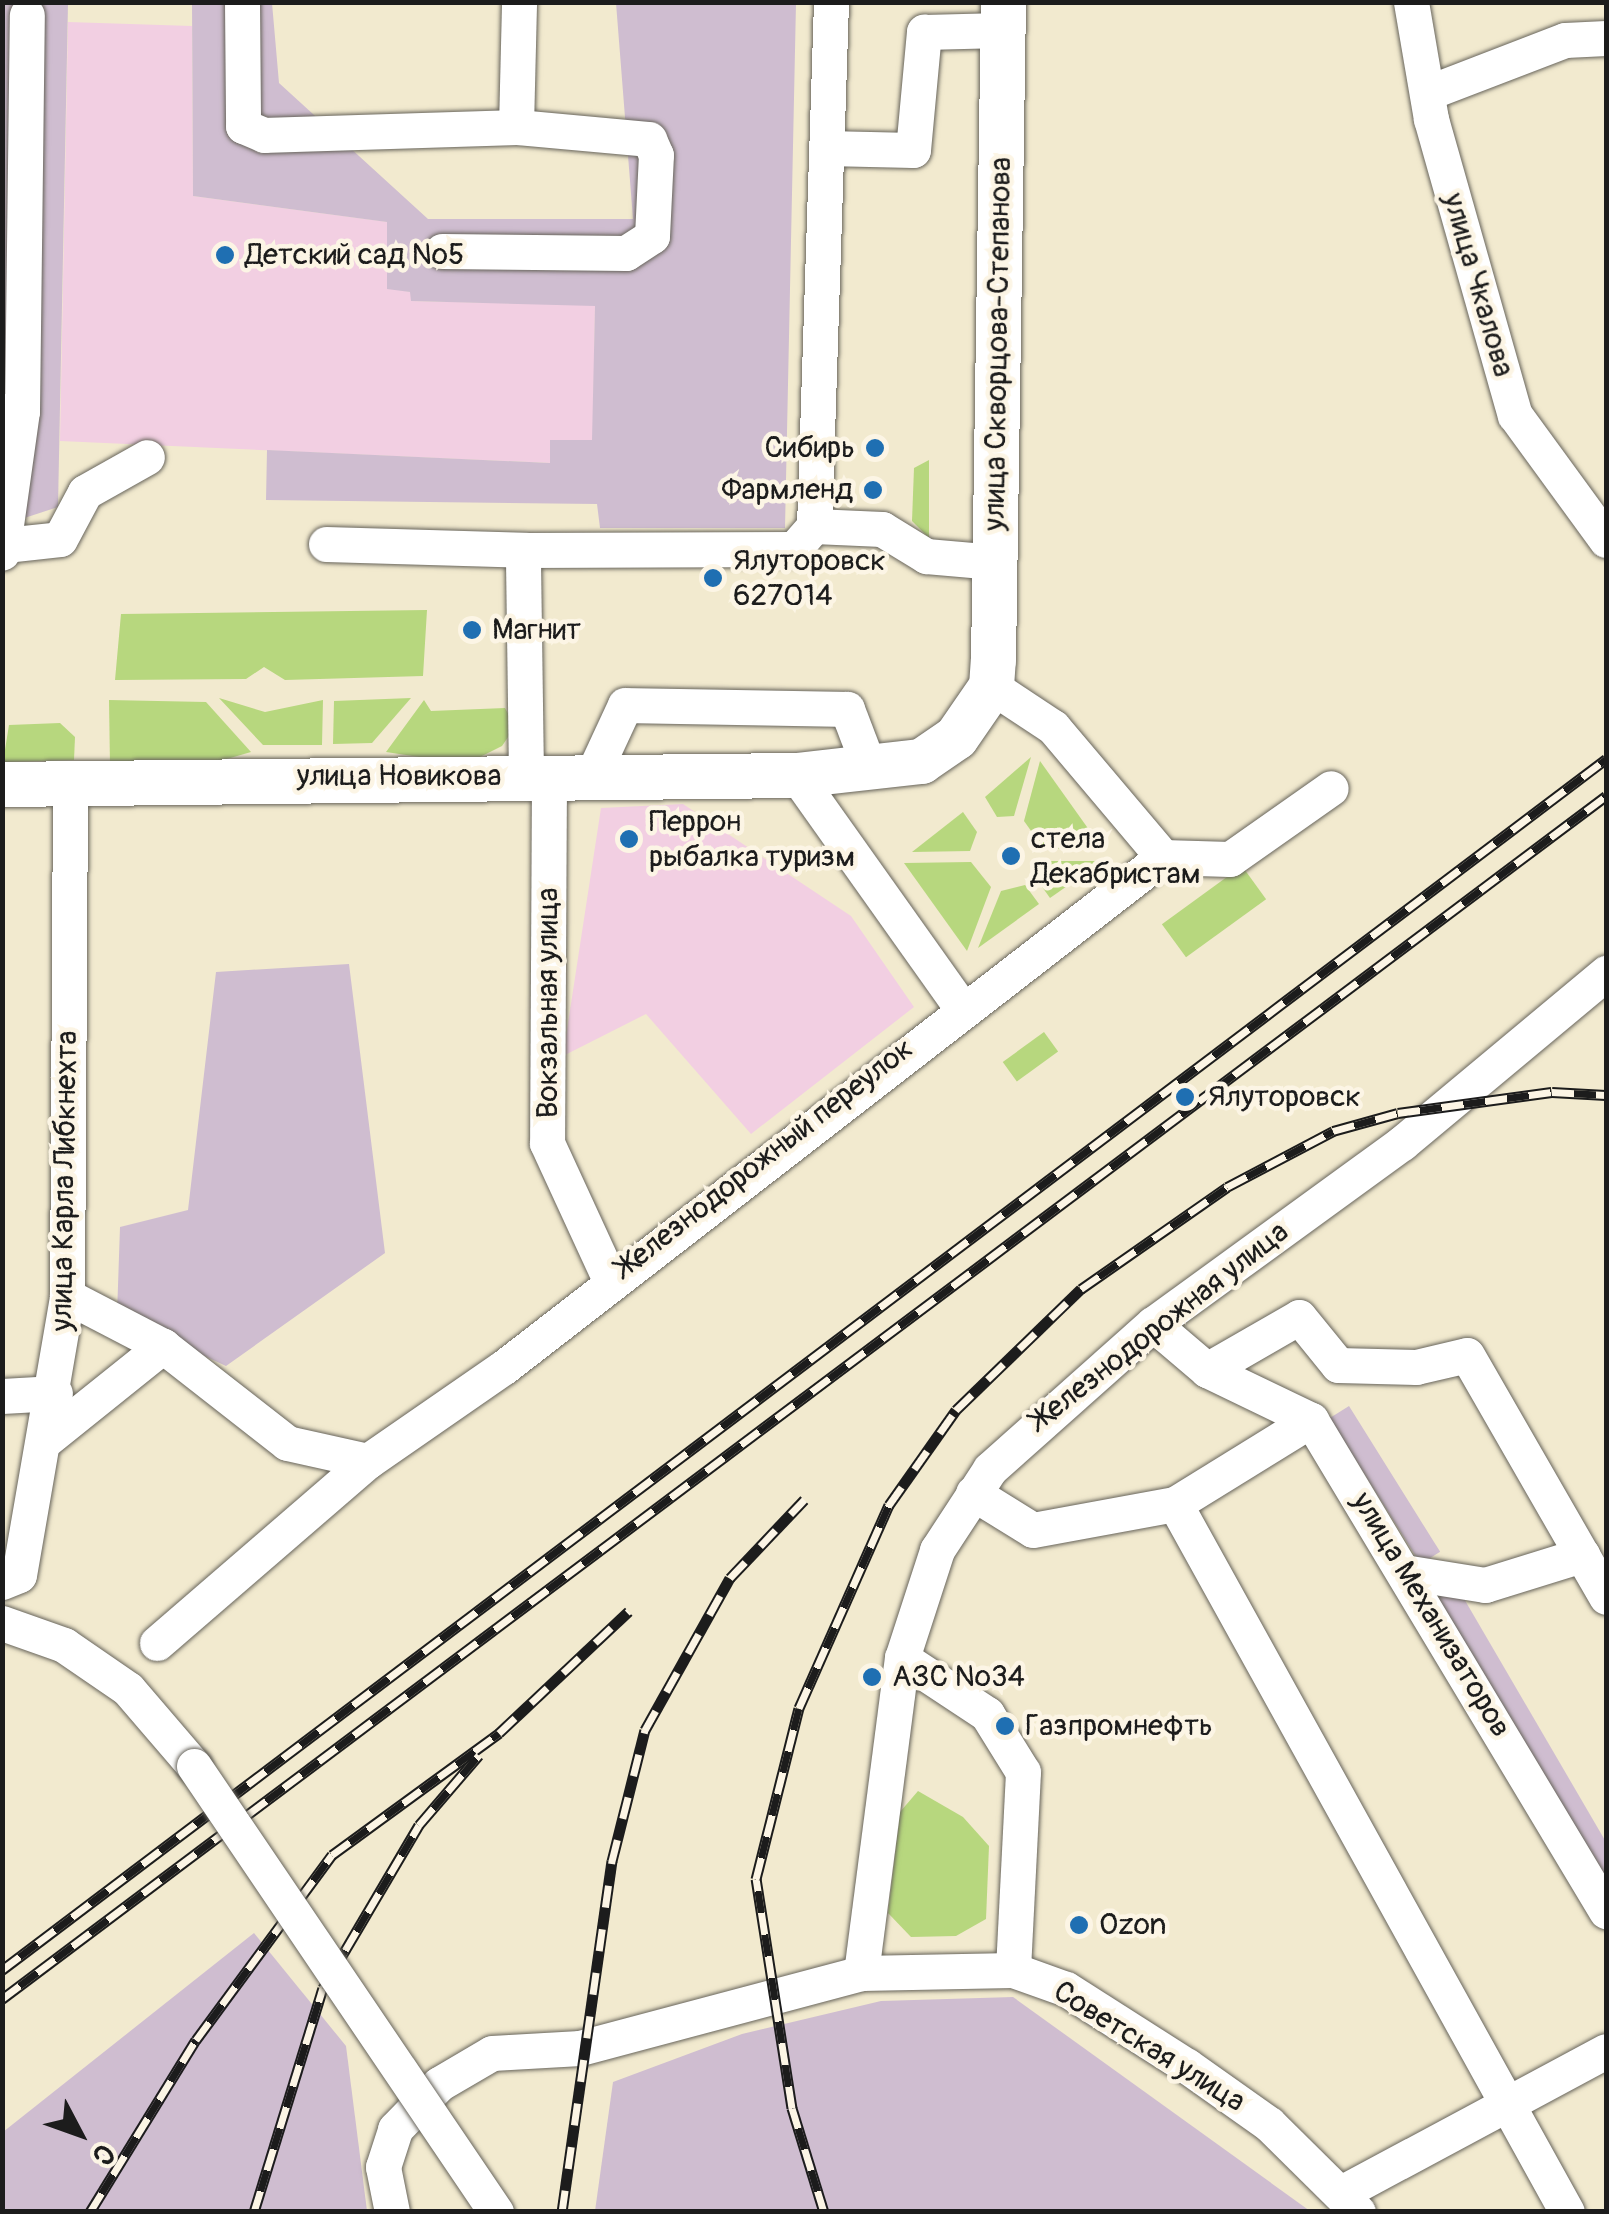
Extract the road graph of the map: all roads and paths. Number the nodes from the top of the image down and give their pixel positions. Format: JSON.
{"nodes":[{"id":1,"x":242,"y":2,"type":"edge"},
{"id":2,"x":518,"y":2,"type":"edge"},
{"id":3,"x":831,"y":2,"type":"edge"},
{"id":4,"x":1411,"y":2,"type":"edge"},
{"id":5,"x":27,"y":15,"type":"dead end"},
{"id":6,"x":1002,"y":16,"type":"edge"},
{"id":7,"x":1606,"y":38,"type":"edge"},
{"id":8,"x":1427,"y":93,"type":"junction"},
{"id":9,"x":516,"y":126,"type":"junction"},
{"id":10,"x":826,"y":148,"type":"junction"},
{"id":11,"x":442,"y":251,"type":"dead end"},
{"id":12,"x":12,"y":411,"type":"edge"},
{"id":13,"x":147,"y":457,"type":"dead end"},
{"id":14,"x":814,"y":526,"type":"junction"},
{"id":15,"x":1606,"y":540,"type":"edge"},
{"id":16,"x":326,"y":544,"type":"dead end"},
{"id":17,"x":4,"y":549,"type":"edge"},
{"id":18,"x":523,"y":550,"type":"junction"},
{"id":19,"x":995,"y":562,"type":"junction"},
{"id":20,"x":991,"y":686,"type":"junction"},
{"id":21,"x":869,"y":767,"type":"junction"},
{"id":22,"x":556,"y":775,"type":"junction"},
{"id":23,"x":796,"y":776,"type":"junction"},
{"id":24,"x":70,"y":783,"type":"junction"},
{"id":25,"x":2,"y":784,"type":"edge"},
{"id":26,"x":1331,"y":788,"type":"dead end"},
{"id":27,"x":1163,"y":857,"type":"junction"},
{"id":28,"x":1606,"y":973,"type":"edge"},
{"id":29,"x":962,"y":1007,"type":"junction"},
{"id":30,"x":609,"y":1278,"type":"junction"},
{"id":31,"x":68,"y":1296,"type":"junction"},
{"id":32,"x":1154,"y":1324,"type":"junction"},
{"id":33,"x":163,"y":1346,"type":"junction"},
{"id":34,"x":1207,"y":1370,"type":"junction"},
{"id":35,"x":55,"y":1393,"type":"junction"},
{"id":36,"x":2,"y":1396,"type":"edge"},
{"id":37,"x":1311,"y":1420,"type":"junction"},
{"id":38,"x":43,"y":1442,"type":"junction"},
{"id":39,"x":368,"y":1461,"type":"junction"},
{"id":40,"x":973,"y":1492,"type":"junction"},
{"id":41,"x":1175,"y":1504,"type":"junction"},
{"id":42,"x":1582,"y":1556,"type":"junction"},
{"id":43,"x":1410,"y":1573,"type":"junction"},
{"id":44,"x":11,"y":1578,"type":"edge"},
{"id":45,"x":1606,"y":1597,"type":"edge"},
{"id":46,"x":2,"y":1623,"type":"edge"},
{"id":47,"x":157,"y":1643,"type":"dead end"},
{"id":48,"x":902,"y":1658,"type":"junction"},
{"id":49,"x":1606,"y":1911,"type":"edge"},
{"id":50,"x":1013,"y":1970,"type":"junction"},
{"id":51,"x":860,"y":1973,"type":"junction"},
{"id":52,"x":1606,"y":2050,"type":"edge"},
{"id":53,"x":1507,"y":2104,"type":"junction"},
{"id":54,"x":1350,"y":2202,"type":"edge"},
{"id":55,"x":392,"y":2212,"type":"edge"},
{"id":56,"x":496,"y":2212,"type":"edge"},
{"id":57,"x":1566,"y":2212,"type":"edge"}],
"edges":[{"from":1,"to":9,"type":"street"},
{"from":2,"to":9,"type":"street"},
{"from":3,"to":10,"type":"street"},
{"from":4,"to":8,"type":"street","name":"улица Чкалова"},
{"from":5,"to":12,"type":"street"},
{"from":6,"to":10,"type":"street"},
{"from":6,"to":19,"type":"main road","name":"улица Скворцова-Степанова"},
{"from":7,"to":8,"type":"street"},
{"from":8,"to":15,"type":"street","name":"улица Чкалова"},
{"from":9,"to":11,"type":"street"},
{"from":10,"to":14,"type":"street"},
{"from":12,"to":17,"type":"street"},
{"from":13,"to":17,"type":"street"},
{"from":14,"to":18,"type":"street"},
{"from":14,"to":19,"type":"street"},
{"from":16,"to":18,"type":"street"},
{"from":18,"to":22,"type":"street","name":"Вокзальная улица"},
{"from":19,"to":20,"type":"main road","name":"улица Скворцова-Степанова"},
{"from":20,"to":21,"type":"main road","name":"улица Новикова"},
{"from":20,"to":27,"type":"street"},
{"from":21,"to":22,"type":"street"},
{"from":21,"to":23,"type":"main road","name":"улица Новикова"},
{"from":22,"to":23,"type":"main road","name":"улица Новикова"},
{"from":22,"to":24,"type":"main road","name":"улица Новикова"},
{"from":22,"to":30,"type":"street","name":"Вокзальная улица"},
{"from":23,"to":29,"type":"street"},
{"from":24,"to":25,"type":"main road","name":"улица Новикова"},
{"from":24,"to":31,"type":"street","name":"улица Карла Либкнехта"},
{"from":26,"to":27,"type":"street"},
{"from":27,"to":29,"type":"street","name":"Железнодорожный переулок"},
{"from":28,"to":32,"type":"street","name":"Железнодорожная улица"},
{"from":29,"to":30,"type":"street","name":"Железнодорожный переулок"},
{"from":30,"to":39,"type":"street","name":"Железнодорожный переулок"},
{"from":31,"to":33,"type":"street"},
{"from":31,"to":35,"type":"street","name":"улица Карла Либкнехта"},
{"from":32,"to":34,"type":"street"},
{"from":32,"to":40,"type":"street","name":"Железнодорожная улица"},
{"from":33,"to":38,"type":"street"},
{"from":33,"to":39,"type":"street"},
{"from":34,"to":37,"type":"street"},
{"from":34,"to":42,"type":"street"},
{"from":35,"to":36,"type":"street"},
{"from":35,"to":38,"type":"street","name":"улица Карла Либкнехта"},
{"from":37,"to":41,"type":"street"},
{"from":37,"to":43,"type":"street","name":"улица Механизаторов"},
{"from":38,"to":44,"type":"street","name":"улица Карла Либкнехта"},
{"from":39,"to":47,"type":"street","name":"Железнодорожный переулок"},
{"from":40,"to":41,"type":"street"},
{"from":40,"to":48,"type":"street","name":"Железнодорожная улица"},
{"from":41,"to":53,"type":"street"},
{"from":42,"to":43,"type":"street"},
{"from":42,"to":45,"type":"street"},
{"from":43,"to":49,"type":"street","name":"улица Механизаторов"},
{"from":46,"to":56,"type":"street","bridge":true},
{"from":48,"to":50,"type":"street"},
{"from":48,"to":51,"type":"street","name":"Железнодорожная улица"},
{"from":50,"to":51,"type":"street","name":"Советская улица"},
{"from":50,"to":54,"type":"street","name":"Советская улица"},
{"from":51,"to":55,"type":"street","name":"Советская улица"},
{"from":52,"to":53,"type":"street"},
{"from":53,"to":54,"type":"street"},
{"from":53,"to":57,"type":"street"}]}
